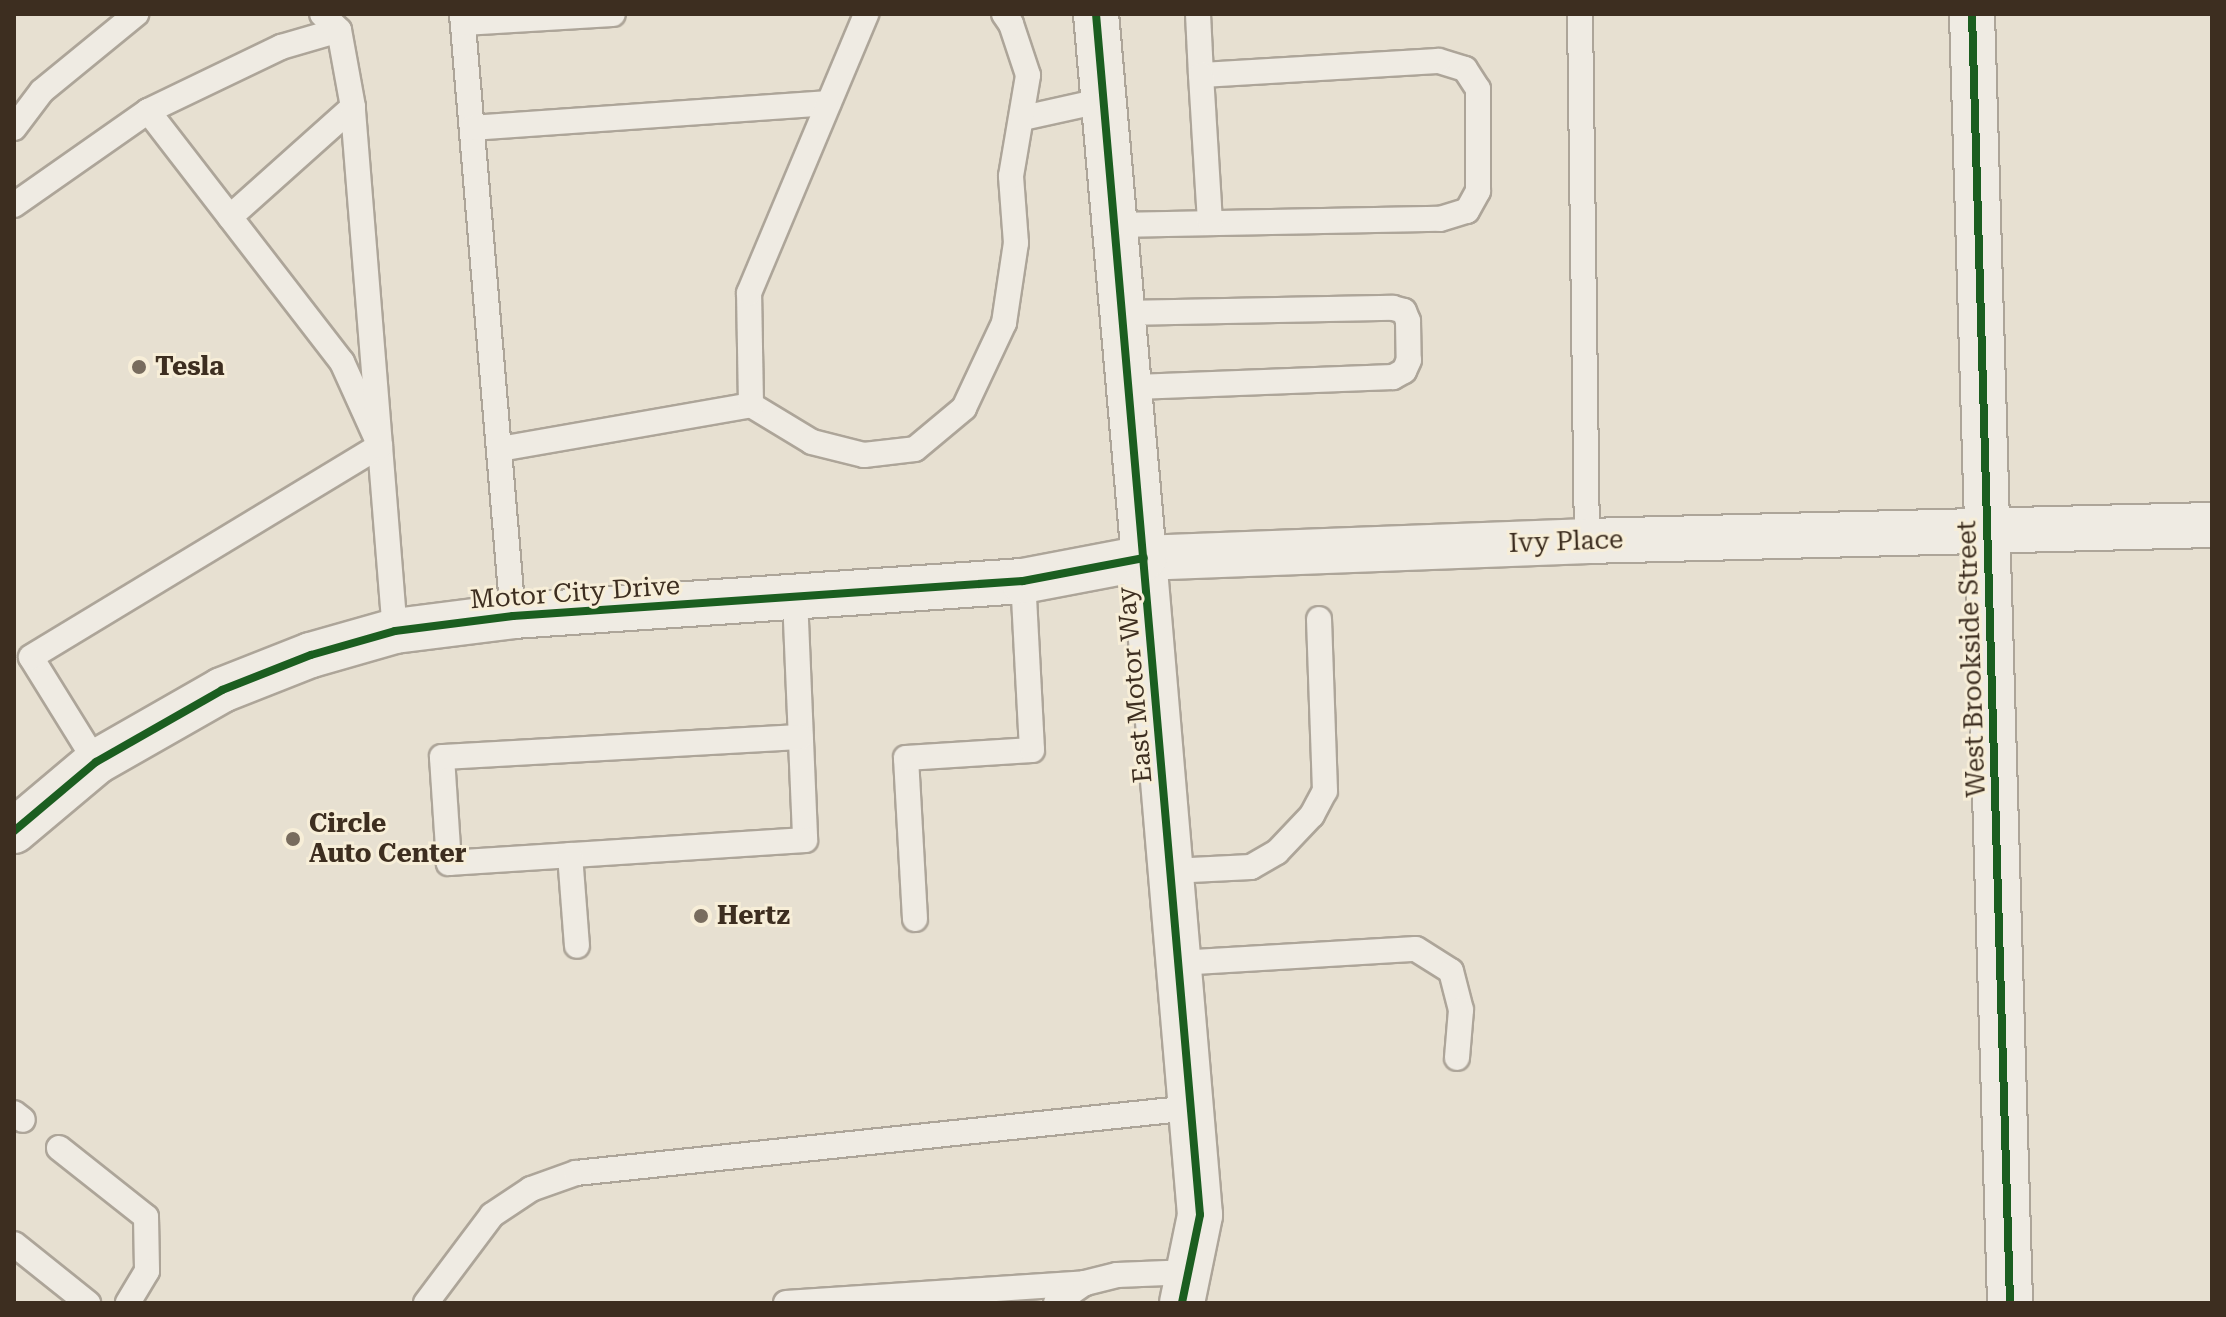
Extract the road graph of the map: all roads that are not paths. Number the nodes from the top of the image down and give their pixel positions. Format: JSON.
{"nodes":[{"id":1,"x":136,"y":14,"type":"edge"},
{"id":2,"x":613,"y":14,"type":"edge"},
{"id":3,"x":866,"y":14,"type":"edge"},
{"id":4,"x":1004,"y":14,"type":"edge"},
{"id":5,"x":1096,"y":14,"type":"edge"},
{"id":6,"x":1198,"y":14,"type":"edge"},
{"id":7,"x":1580,"y":14,"type":"edge"},
{"id":8,"x":1972,"y":14,"type":"edge"},
{"id":9,"x":463,"y":18,"type":"edge"},
{"id":10,"x":331,"y":22,"type":"edge"},
{"id":11,"x":1201,"y":75,"type":"junction"},
{"id":12,"x":1104,"y":100,"type":"junction"},
{"id":13,"x":828,"y":103,"type":"junction"},
{"id":14,"x":353,"y":107,"type":"junction"},
{"id":15,"x":148,"y":111,"type":"junction"},
{"id":16,"x":1023,"y":118,"type":"junction"},
{"id":17,"x":14,"y":128,"type":"edge"},
{"id":18,"x":472,"y":128,"type":"junction"},
{"id":19,"x":14,"y":205,"type":"edge"},
{"id":20,"x":230,"y":217,"type":"junction"},
{"id":21,"x":1210,"y":223,"type":"junction"},
{"id":22,"x":1115,"y":225,"type":"junction"},
{"id":23,"x":1123,"y":313,"type":"junction"},
{"id":24,"x":1129,"y":387,"type":"junction"},
{"id":25,"x":751,"y":405,"type":"junction"},
{"id":26,"x":380,"y":446,"type":"junction"},
{"id":27,"x":500,"y":449,"type":"junction"},
{"id":28,"x":2212,"y":525,"type":"edge"},
{"id":29,"x":1989,"y":530,"type":"junction"},
{"id":30,"x":1587,"y":541,"type":"junction"},
{"id":31,"x":1144,"y":558,"type":"junction"},
{"id":32,"x":1023,"y":581,"type":"junction"},
{"id":33,"x":795,"y":597,"type":"junction"},
{"id":34,"x":513,"y":616,"type":"junction"},
{"id":35,"x":1319,"y":619,"type":"dead end"},
{"id":36,"x":395,"y":631,"type":"junction"},
{"id":37,"x":800,"y":737,"type":"junction"},
{"id":38,"x":96,"y":762,"type":"junction"},
{"id":39,"x":15,"y":828,"type":"edge"},
{"id":40,"x":570,"y":855,"type":"junction"},
{"id":41,"x":1171,"y":871,"type":"junction"},
{"id":42,"x":915,"y":919,"type":"dead end"},
{"id":43,"x":577,"y":946,"type":"dead end"},
{"id":44,"x":1178,"y":963,"type":"junction"},
{"id":45,"x":1457,"y":1058,"type":"dead end"},
{"id":46,"x":1191,"y":1108,"type":"junction"},
{"id":47,"x":59,"y":1148,"type":"dead end"},
{"id":48,"x":14,"y":1244,"type":"edge"},
{"id":49,"x":1085,"y":1283,"type":"junction"},
{"id":50,"x":1186,"y":1288,"type":"edge"},
{"id":51,"x":827,"y":1302,"type":"edge"},
{"id":52,"x":88,"y":1303,"type":"edge"},
{"id":53,"x":128,"y":1303,"type":"edge"},
{"id":54,"x":426,"y":1303,"type":"edge"},
{"id":55,"x":786,"y":1303,"type":"edge"},
{"id":56,"x":1056,"y":1303,"type":"edge"},
{"id":57,"x":2010,"y":1303,"type":"edge"}],
"edges":[{"from":1,"to":17,"type":"lane"},
{"from":2,"to":9,"type":"lane"},
{"from":3,"to":13,"type":"lane"},
{"from":4,"to":16,"type":"lane"},
{"from":5,"to":12,"type":"street","name":"East Motor Way"},
{"from":6,"to":11,"type":"lane"},
{"from":7,"to":30,"type":"lane"},
{"from":8,"to":29,"type":"street","name":"West Brookside Street"},
{"from":9,"to":18,"type":"lane"},
{"from":10,"to":14,"type":"lane"},
{"from":10,"to":15,"type":"lane"},
{"from":11,"to":21,"type":"lane"},
{"from":11,"to":21,"type":"lane"},
{"from":12,"to":16,"type":"lane"},
{"from":12,"to":22,"type":"street","name":"East Motor Way"},
{"from":13,"to":18,"type":"lane"},
{"from":13,"to":25,"type":"lane"},
{"from":14,"to":20,"type":"lane"},
{"from":14,"to":26,"type":"lane"},
{"from":15,"to":19,"type":"lane"},
{"from":15,"to":20,"type":"lane"},
{"from":16,"to":25,"type":"lane"},
{"from":18,"to":27,"type":"lane"},
{"from":20,"to":26,"type":"lane"},
{"from":21,"to":22,"type":"lane"},
{"from":22,"to":23,"type":"street","name":"East Motor Way"},
{"from":23,"to":24,"type":"street","name":"East Motor Way"},
{"from":23,"to":24,"type":"lane"},
{"from":24,"to":31,"type":"street","name":"East Motor Way"},
{"from":25,"to":27,"type":"lane"},
{"from":26,"to":36,"type":"lane"},
{"from":26,"to":38,"type":"lane"},
{"from":27,"to":34,"type":"lane"},
{"from":28,"to":29,"type":"street","name":"Ivy Place"},
{"from":29,"to":30,"type":"street","name":"Ivy Place"},
{"from":29,"to":57,"type":"street","name":"West Brookside Street"},
{"from":30,"to":31,"type":"street","name":"Ivy Place"},
{"from":31,"to":32,"type":"street","name":"Motor City Drive"},
{"from":31,"to":41,"type":"street","name":"East Motor Way"},
{"from":32,"to":33,"type":"street","name":"Motor City Drive"},
{"from":32,"to":42,"type":"lane"},
{"from":33,"to":34,"type":"street","name":"Motor City Drive"},
{"from":33,"to":37,"type":"lane"},
{"from":34,"to":36,"type":"street","name":"Motor City Drive"},
{"from":35,"to":41,"type":"lane"},
{"from":36,"to":38,"type":"street","name":"Motor City Drive"},
{"from":37,"to":40,"type":"lane"},
{"from":37,"to":40,"type":"lane"},
{"from":38,"to":39,"type":"street","name":"Motor City Drive"},
{"from":40,"to":43,"type":"lane"},
{"from":41,"to":44,"type":"street","name":"East Motor Way"},
{"from":44,"to":45,"type":"lane"},
{"from":44,"to":46,"type":"street","name":"East Motor Way"},
{"from":46,"to":50,"type":"street","name":"East Motor Way"},
{"from":46,"to":54,"type":"lane"},
{"from":47,"to":53,"type":"lane"},
{"from":48,"to":52,"type":"lane"},
{"from":49,"to":50,"type":"lane"},
{"from":49,"to":51,"type":"lane"},
{"from":49,"to":56,"type":"lane"},
{"from":51,"to":55,"type":"lane"}]}
